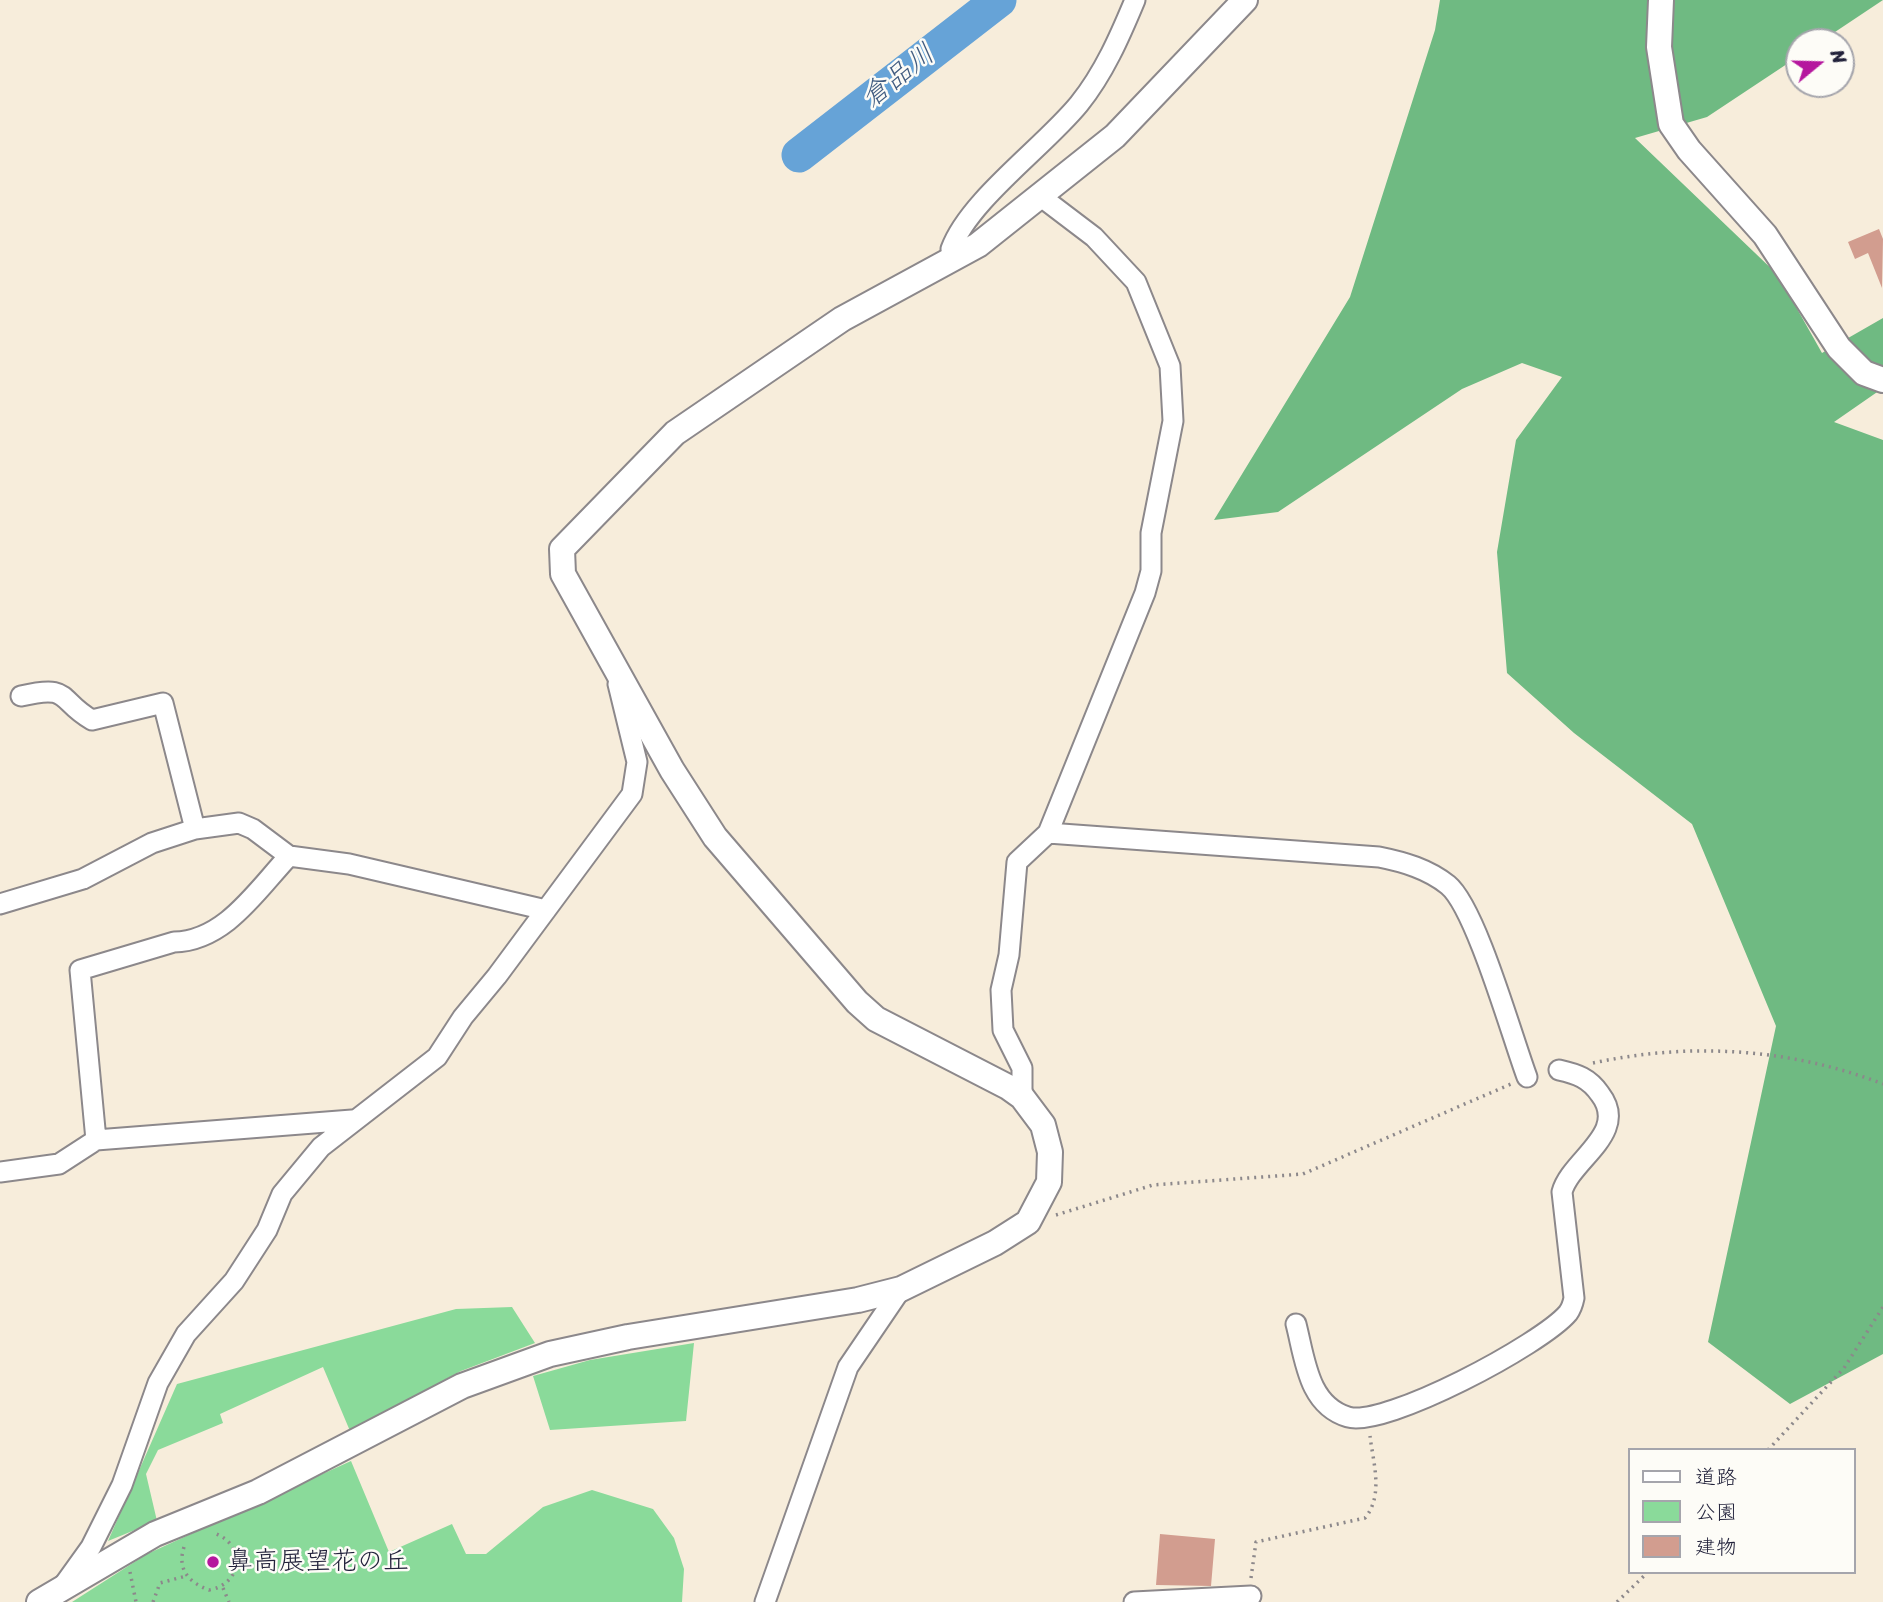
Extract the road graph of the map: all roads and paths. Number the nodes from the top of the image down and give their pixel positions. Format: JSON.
{"nodes":[{"id":1,"x":1135,"y":0,"type":"edge"},
{"id":2,"x":1245,"y":0,"type":"edge"},
{"id":3,"x":1661,"y":0,"type":"edge"},
{"id":4,"x":1040,"y":196,"type":"junction"},
{"id":5,"x":953,"y":258,"type":"junction"},
{"id":6,"x":1883,"y":380,"type":"edge"},
{"id":7,"x":614,"y":666,"type":"junction"},
{"id":8,"x":21,"y":696,"type":"dead end"},
{"id":9,"x":195,"y":829,"type":"junction"},
{"id":10,"x":1048,"y":833,"type":"junction"},
{"id":11,"x":289,"y":856,"type":"junction"},
{"id":12,"x":0,"y":904,"type":"edge"},
{"id":13,"x":546,"y":911,"type":"junction"},
{"id":14,"x":1559,"y":1070,"type":"joint"},
{"id":15,"x":1527,"y":1077,"type":"joint"},
{"id":16,"x":1883,"y":1084,"type":"edge"},
{"id":17,"x":1022,"y":1097,"type":"junction"},
{"id":18,"x":352,"y":1120,"type":"junction"},
{"id":19,"x":96,"y":1140,"type":"junction"},
{"id":20,"x":0,"y":1172,"type":"edge"},
{"id":21,"x":1028,"y":1222,"type":"junction"},
{"id":22,"x":901,"y":1289,"type":"junction"},
{"id":23,"x":1883,"y":1307,"type":"edge"},
{"id":24,"x":1296,"y":1324,"type":"dead end"},
{"id":25,"x":1368,"y":1419,"type":"junction"},
{"id":26,"x":1771,"y":1448,"type":"edge"},
{"id":27,"x":191,"y":1527,"type":"junction"},
{"id":28,"x":126,"y":1553,"type":"junction"},
{"id":29,"x":1646,"y":1574,"type":"edge"},
{"id":30,"x":186,"y":1576,"type":"junction"},
{"id":31,"x":223,"y":1588,"type":"junction"},
{"id":32,"x":61,"y":1589,"type":"junction"},
{"id":33,"x":1251,"y":1596,"type":"joint"},
{"id":34,"x":39,"y":1602,"type":"edge"},
{"id":35,"x":136,"y":1602,"type":"edge"},
{"id":36,"x":153,"y":1602,"type":"edge"},
{"id":37,"x":229,"y":1602,"type":"edge"},
{"id":38,"x":765,"y":1602,"type":"edge"},
{"id":39,"x":1134,"y":1602,"type":"edge"},
{"id":40,"x":1617,"y":1602,"type":"edge"}],
"edges":[{"from":1,"to":5,"type":"street"},
{"from":2,"to":4,"type":"street"},
{"from":3,"to":6,"type":"street"},
{"from":4,"to":5,"type":"street"},
{"from":4,"to":10,"type":"street"},
{"from":5,"to":7,"type":"street"},
{"from":7,"to":13,"type":"street"},
{"from":7,"to":17,"type":"street"},
{"from":8,"to":9,"type":"street"},
{"from":9,"to":11,"type":"street"},
{"from":9,"to":12,"type":"street"},
{"from":10,"to":15,"type":"street"},
{"from":10,"to":17,"type":"street"},
{"from":11,"to":13,"type":"street"},
{"from":11,"to":19,"type":"street"},
{"from":13,"to":18,"type":"street"},
{"from":14,"to":16,"type":"path"},
{"from":14,"to":25,"type":"street"},
{"from":15,"to":21,"type":"path"},
{"from":17,"to":21,"type":"street"},
{"from":18,"to":19,"type":"street"},
{"from":18,"to":32,"type":"street"},
{"from":19,"to":20,"type":"street"},
{"from":21,"to":22,"type":"street"},
{"from":22,"to":27,"type":"street"},
{"from":22,"to":38,"type":"street"},
{"from":23,"to":26,"type":"path"},
{"from":24,"to":25,"type":"street"},
{"from":25,"to":33,"type":"path"},
{"from":27,"to":28,"type":"street"},
{"from":27,"to":30,"type":"path"},
{"from":27,"to":31,"type":"path"},
{"from":28,"to":32,"type":"street"},
{"from":28,"to":35,"type":"path"},
{"from":29,"to":40,"type":"path"},
{"from":30,"to":31,"type":"path"},
{"from":30,"to":36,"type":"path"},
{"from":31,"to":37,"type":"path"},
{"from":32,"to":34,"type":"street"},
{"from":33,"to":39,"type":"street"}]}
